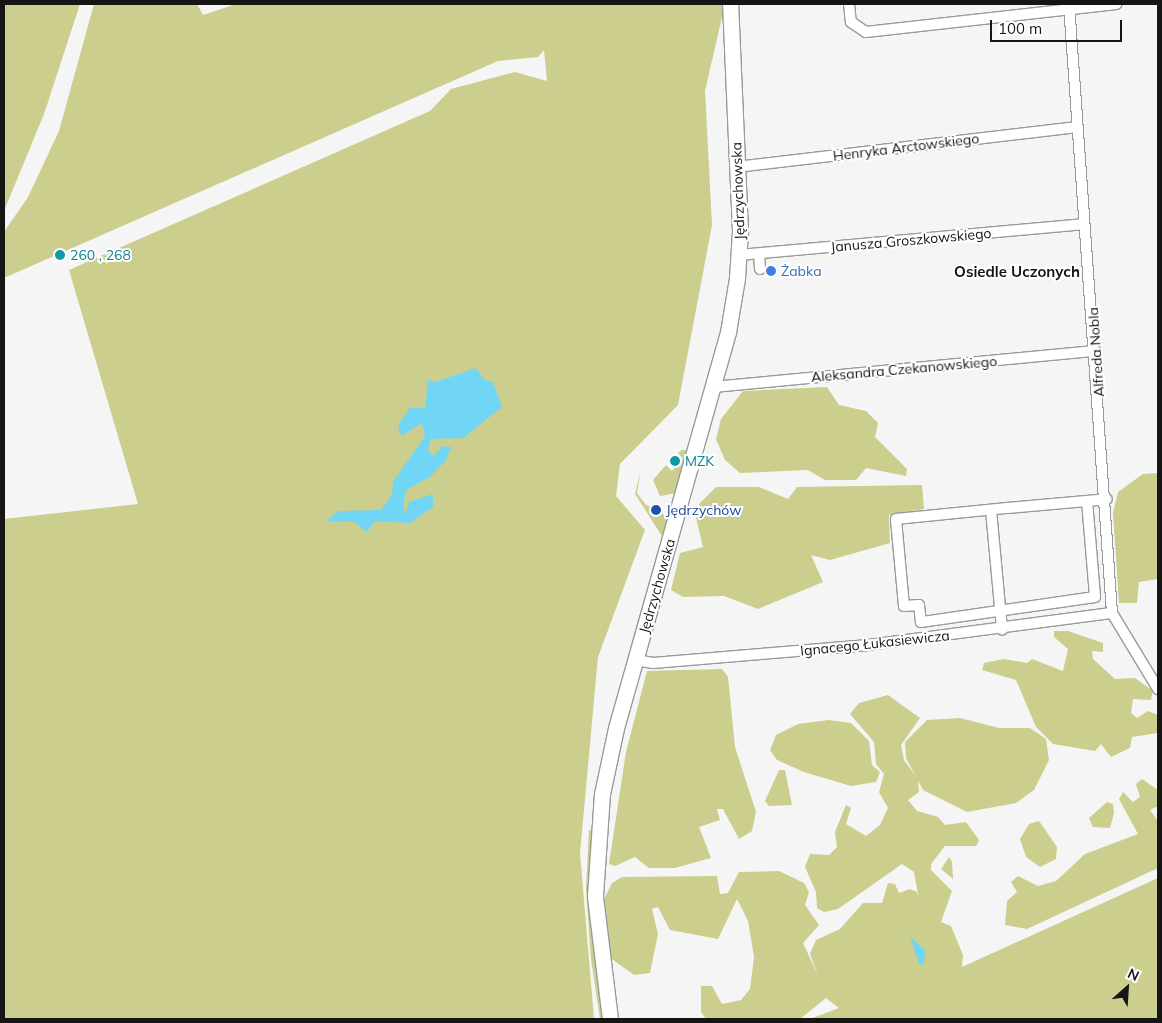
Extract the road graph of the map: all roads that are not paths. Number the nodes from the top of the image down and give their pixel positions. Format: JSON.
{"nodes":[{"id":1,"x":730,"y":4,"type":"edge"},
{"id":2,"x":849,"y":4,"type":"edge"},
{"id":3,"x":1116,"y":4,"type":"edge"},
{"id":4,"x":1070,"y":7,"type":"edge"},
{"id":5,"x":1075,"y":127,"type":"junction"},
{"id":6,"x":737,"y":167,"type":"junction"},
{"id":7,"x":1083,"y":224,"type":"junction"},
{"id":8,"x":759,"y":254,"type":"junction"},
{"id":9,"x":739,"y":255,"type":"junction"},
{"id":10,"x":760,"y":269,"type":"dead end"},
{"id":11,"x":1095,"y":351,"type":"junction"},
{"id":12,"x":713,"y":387,"type":"junction"},
{"id":13,"x":1107,"y":499,"type":"junction"},
{"id":14,"x":1087,"y":501,"type":"junction"},
{"id":15,"x":991,"y":510,"type":"junction"},
{"id":16,"x":1000,"y":612,"type":"junction"},
{"id":17,"x":1112,"y":613,"type":"junction"},
{"id":18,"x":1002,"y":630,"type":"junction"},
{"id":19,"x":636,"y":660,"type":"junction"},
{"id":20,"x":1158,"y":689,"type":"edge"},
{"id":21,"x":610,"y":1019,"type":"edge"}],
"edges":[{"from":1,"to":6,"type":"main road","name":"Jędrzychowska"},
{"from":2,"to":4,"type":"street"},
{"from":3,"to":4,"type":"street"},
{"from":4,"to":5,"type":"street","name":"Alfreda Nobla"},
{"from":5,"to":6,"type":"street","name":"Henryka Arctowskiego"},
{"from":5,"to":7,"type":"street","name":"Alfreda Nobla"},
{"from":6,"to":9,"type":"main road","name":"Jędrzychowska"},
{"from":7,"to":8,"type":"street","name":"Janusza Groszkowskiego"},
{"from":7,"to":11,"type":"street","name":"Alfreda Nobla"},
{"from":8,"to":9,"type":"street","name":"Janusza Groszkowskiego"},
{"from":8,"to":10,"type":"street"},
{"from":9,"to":12,"type":"main road","name":"Jędrzychowska"},
{"from":11,"to":12,"type":"street","name":"Aleksandra Czekanowskiego"},
{"from":11,"to":13,"type":"street","name":"Alfreda Nobla"},
{"from":12,"to":19,"type":"main road","name":"Jędrzychowska"},
{"from":13,"to":14,"type":"street"},
{"from":13,"to":17,"type":"street","name":"Alfreda Nobla"},
{"from":14,"to":15,"type":"street"},
{"from":14,"to":16,"type":"street"},
{"from":15,"to":16,"type":"street"},
{"from":15,"to":16,"type":"street"},
{"from":16,"to":18,"type":"street"},
{"from":17,"to":18,"type":"street","name":"Ignacego Łukasiewicza"},
{"from":17,"to":20,"type":"street","name":"Alfreda Nobla"},
{"from":18,"to":19,"type":"street","name":"Ignacego Łukasiewicza"},
{"from":19,"to":21,"type":"main road","name":"Jędrzychowska"}]}
